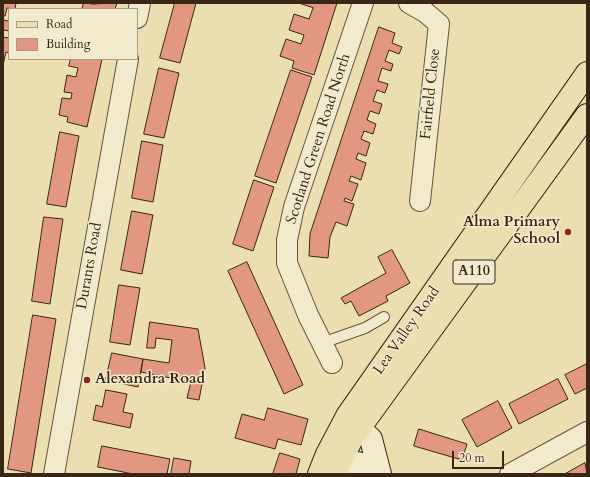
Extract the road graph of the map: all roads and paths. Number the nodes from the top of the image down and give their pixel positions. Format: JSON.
{"nodes":[{"id":1,"x":140,"y":3,"type":"edge"},
{"id":2,"x":363,"y":3,"type":"edge"},
{"id":3,"x":409,"y":3,"type":"edge"},
{"id":4,"x":138,"y":13,"type":"edge"},
{"id":5,"x":128,"y":60,"type":"edge"},
{"id":6,"x":587,"y":73,"type":"edge"},
{"id":7,"x":587,"y":115,"type":"edge"},
{"id":8,"x":420,"y":201,"type":"dead end"},
{"id":9,"x":384,"y":317,"type":"dead end"},
{"id":10,"x":322,"y":343,"type":"junction"},
{"id":11,"x":332,"y":363,"type":"dead end"},
{"id":12,"x":360,"y":429,"type":"junction"},
{"id":13,"x":587,"y":432,"type":"edge"},
{"id":14,"x":329,"y":467,"type":"edge"},
{"id":15,"x":54,"y":474,"type":"edge"},
{"id":16,"x":379,"y":474,"type":"edge"},
{"id":17,"x":510,"y":474,"type":"edge"}],
"edges":[{"from":1,"to":4,"type":"street"},
{"from":2,"to":10,"type":"street","name":"Scotland Green Road North"},
{"from":3,"to":8,"type":"street","name":"Fairfield Close"},
{"from":5,"to":15,"type":"street","name":"Durants Road"},
{"from":6,"to":14,"type":"main road","name":"Lea Valley Road","number":"A110"},
{"from":7,"to":12,"type":"main road","name":"Lea Valley Road","number":"A110"},
{"from":9,"to":10,"type":"lane"},
{"from":10,"to":11,"type":"street","name":"Scotland Green Road North"},
{"from":12,"to":14,"type":"main road"},
{"from":12,"to":16,"type":"street"},
{"from":13,"to":17,"type":"street"},
{"from":14,"to":16,"type":"street"}]}
